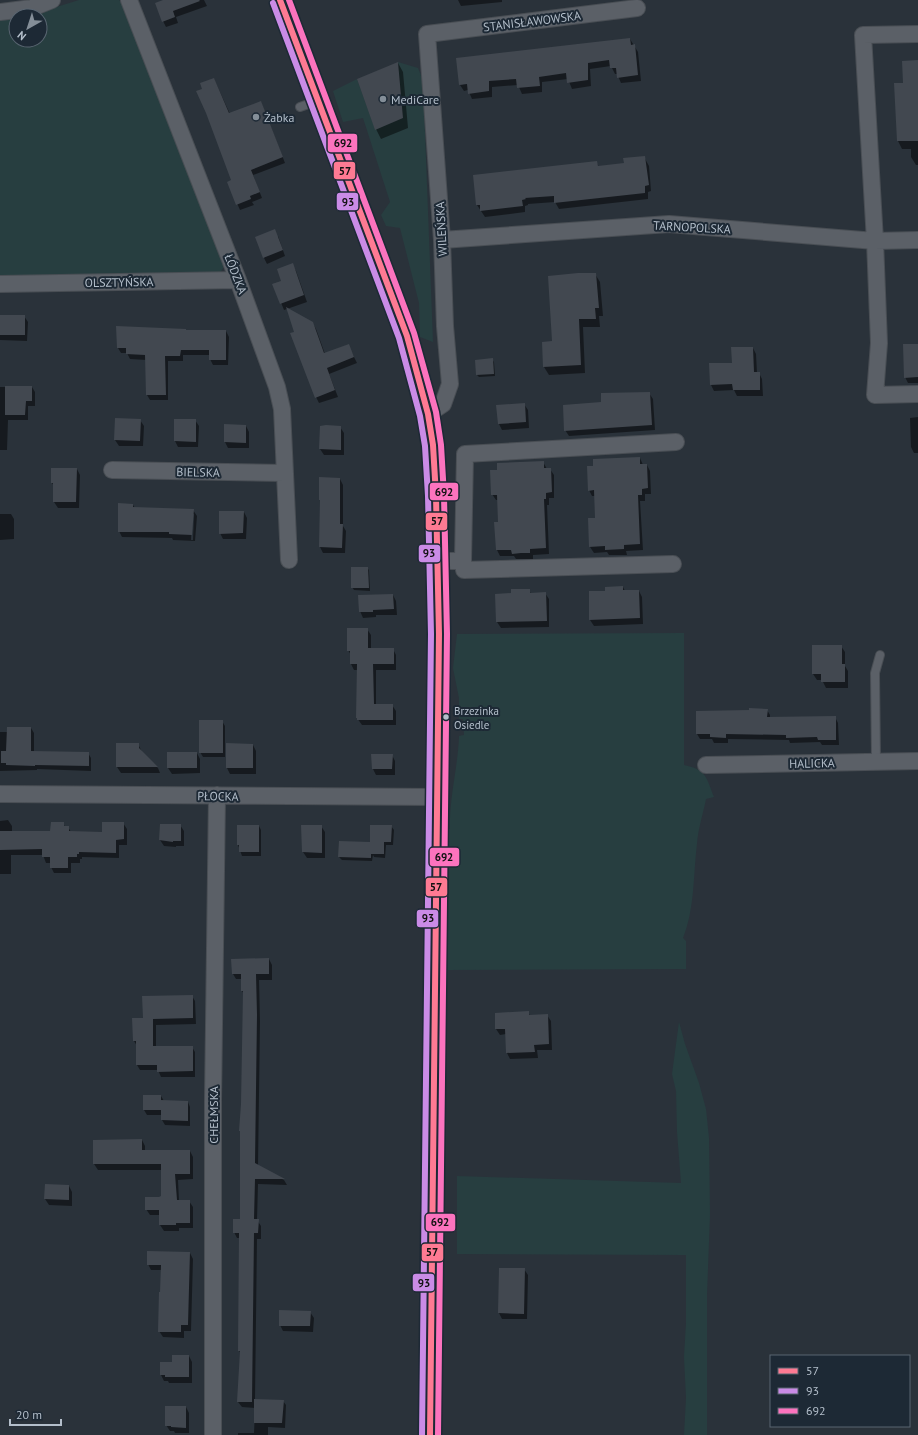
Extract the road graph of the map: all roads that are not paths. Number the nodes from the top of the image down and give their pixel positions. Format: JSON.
{"nodes":[{"id":1,"x":52,"y":0,"type":"edge"},
{"id":2,"x":129,"y":0,"type":"edge"},
{"id":3,"x":280,"y":0,"type":"edge"},
{"id":4,"x":637,"y":8,"type":"dead end"},
{"id":5,"x":0,"y":12,"type":"edge"},
{"id":6,"x":428,"y":34,"type":"joint"},
{"id":7,"x":918,"y":34,"type":"edge"},
{"id":8,"x":442,"y":240,"type":"junction"},
{"id":9,"x":918,"y":240,"type":"edge"},
{"id":10,"x":874,"y":241,"type":"junction"},
{"id":11,"x":238,"y":280,"type":"junction"},
{"id":12,"x":0,"y":284,"type":"edge"},
{"id":13,"x":918,"y":394,"type":"edge"},
{"id":14,"x":428,"y":414,"type":"junction"},
{"id":15,"x":676,"y":442,"type":"dead end"},
{"id":16,"x":112,"y":470,"type":"dead end"},
{"id":17,"x":284,"y":473,"type":"junction"},
{"id":18,"x":289,"y":560,"type":"dead end"},
{"id":19,"x":438,"y":561,"type":"junction"},
{"id":20,"x":463,"y":561,"type":"junction"},
{"id":21,"x":673,"y":564,"type":"dead end"},
{"id":22,"x":880,"y":655,"type":"dead end"},
{"id":23,"x":918,"y":761,"type":"edge"},
{"id":24,"x":876,"y":762,"type":"junction"},
{"id":25,"x":706,"y":764,"type":"dead end"},
{"id":26,"x":0,"y":794,"type":"edge"},
{"id":27,"x":217,"y":796,"type":"junction"},
{"id":28,"x":436,"y":797,"type":"junction"},
{"id":29,"x":213,"y":1435,"type":"edge"},
{"id":30,"x":430,"y":1435,"type":"edge"}],
"edges":[{"from":1,"to":5,"type":"street"},
{"from":2,"to":11,"type":"street","name":"ŁÓDZKA"},
{"from":3,"to":14,"type":"street"},
{"from":4,"to":6,"type":"street","name":"STANISŁAWOWSKA"},
{"from":6,"to":8,"type":"street","name":"WILEŃSKA"},
{"from":7,"to":10,"type":"street"},
{"from":8,"to":10,"type":"street","name":"TARNOPOLSKA"},
{"from":8,"to":14,"type":"street","name":"WILEŃSKA"},
{"from":9,"to":10,"type":"street","name":"TARNOPOLSKA"},
{"from":10,"to":13,"type":"street"},
{"from":11,"to":12,"type":"street","name":"OLSZTYŃSKA"},
{"from":11,"to":17,"type":"street","name":"ŁÓDZKA"},
{"from":14,"to":19,"type":"street"},
{"from":15,"to":20,"type":"street"},
{"from":16,"to":17,"type":"street","name":"BIELSKA"},
{"from":17,"to":18,"type":"street","name":"ŁÓDZKA"},
{"from":19,"to":20,"type":"street"},
{"from":19,"to":28,"type":"street"},
{"from":20,"to":21,"type":"street"},
{"from":22,"to":24,"type":"lane"},
{"from":23,"to":24,"type":"street","name":"HALICKA"},
{"from":24,"to":25,"type":"street","name":"HALICKA"},
{"from":26,"to":27,"type":"street","name":"PŁOCKA"},
{"from":27,"to":28,"type":"street","name":"PŁOCKA"},
{"from":27,"to":29,"type":"street","name":"CHEŁMSKA"},
{"from":28,"to":30,"type":"street"}]}
